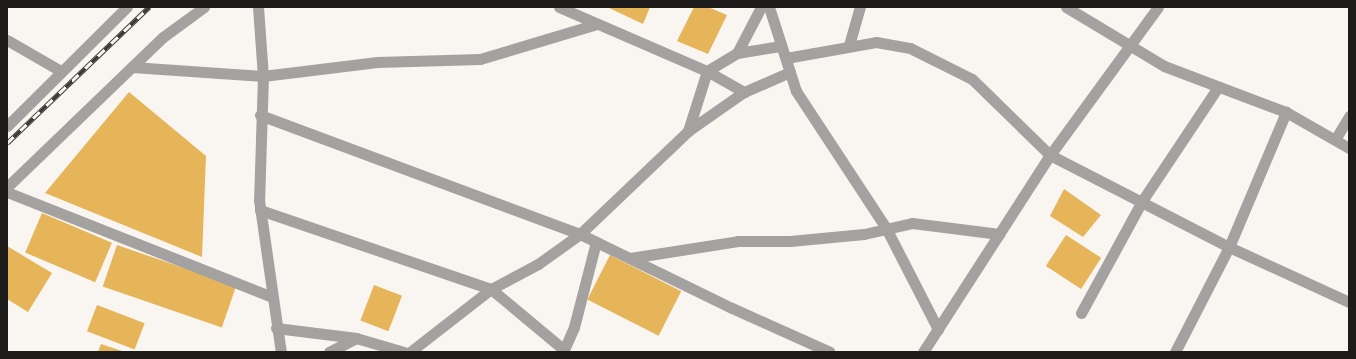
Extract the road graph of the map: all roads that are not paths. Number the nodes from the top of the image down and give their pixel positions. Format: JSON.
{"nodes":[{"id":1,"x":128,"y":7,"type":"edge"},
{"id":2,"x":204,"y":7,"type":"edge"},
{"id":3,"x":258,"y":7,"type":"edge"},
{"id":4,"x":559,"y":7,"type":"edge"},
{"id":5,"x":761,"y":7,"type":"edge"},
{"id":6,"x":769,"y":7,"type":"edge"},
{"id":7,"x":860,"y":7,"type":"edge"},
{"id":8,"x":1066,"y":7,"type":"edge"},
{"id":9,"x":1158,"y":7,"type":"edge"},
{"id":10,"x":580,"y":11,"type":"edge"},
{"id":11,"x":597,"y":24,"type":"junction"},
{"id":12,"x":7,"y":40,"type":"edge"},
{"id":13,"x":849,"y":45,"type":"junction"},
{"id":14,"x":780,"y":46,"type":"junction"},
{"id":15,"x":1129,"y":46,"type":"junction"},
{"id":16,"x":737,"y":53,"type":"junction"},
{"id":17,"x":786,"y":58,"type":"junction"},
{"id":18,"x":132,"y":67,"type":"junction"},
{"id":19,"x":61,"y":71,"type":"junction"},
{"id":20,"x":707,"y":71,"type":"junction"},
{"id":21,"x":790,"y":72,"type":"junction"},
{"id":22,"x":263,"y":76,"type":"junction"},
{"id":23,"x":1218,"y":87,"type":"junction"},
{"id":24,"x":744,"y":92,"type":"junction"},
{"id":25,"x":1286,"y":112,"type":"junction"},
{"id":26,"x":260,"y":115,"type":"junction"},
{"id":27,"x":1349,"y":116,"type":"edge"},
{"id":28,"x":7,"y":126,"type":"edge"},
{"id":29,"x":688,"y":131,"type":"junction"},
{"id":30,"x":1336,"y":138,"type":"junction"},
{"id":31,"x":1349,"y":148,"type":"edge"},
{"id":32,"x":1050,"y":155,"type":"junction"},
{"id":33,"x":7,"y":187,"type":"edge"},
{"id":34,"x":7,"y":192,"type":"edge"},
{"id":35,"x":1142,"y":201,"type":"junction"},
{"id":36,"x":260,"y":210,"type":"junction"},
{"id":37,"x":886,"y":228,"type":"junction"},
{"id":38,"x":580,"y":234,"type":"junction"},
{"id":39,"x":1000,"y":234,"type":"junction"},
{"id":40,"x":596,"y":242,"type":"junction"},
{"id":41,"x":1229,"y":247,"type":"junction"},
{"id":42,"x":630,"y":258,"type":"junction"},
{"id":43,"x":491,"y":288,"type":"junction"},
{"id":44,"x":272,"y":297,"type":"junction"},
{"id":45,"x":1349,"y":302,"type":"edge"},
{"id":46,"x":1081,"y":313,"type":"dead end"},
{"id":47,"x":276,"y":328,"type":"junction"},
{"id":48,"x":938,"y":329,"type":"junction"},
{"id":49,"x":356,"y":338,"type":"junction"},
{"id":50,"x":563,"y":350,"type":"edge"},
{"id":51,"x":281,"y":352,"type":"edge"},
{"id":52,"x":329,"y":352,"type":"edge"},
{"id":53,"x":404,"y":352,"type":"edge"},
{"id":54,"x":410,"y":352,"type":"edge"},
{"id":55,"x":830,"y":352,"type":"edge"},
{"id":56,"x":923,"y":352,"type":"edge"},
{"id":57,"x":1175,"y":352,"type":"edge"}],
"edges":[{"from":1,"to":19,"type":"street"},
{"from":2,"to":18,"type":"street"},
{"from":3,"to":22,"type":"street"},
{"from":4,"to":10,"type":"street"},
{"from":5,"to":16,"type":"street"},
{"from":6,"to":14,"type":"street"},
{"from":7,"to":13,"type":"street"},
{"from":8,"to":15,"type":"street"},
{"from":9,"to":15,"type":"street"},
{"from":10,"to":11,"type":"street"},
{"from":11,"to":20,"type":"street"},
{"from":11,"to":22,"type":"street"},
{"from":12,"to":19,"type":"street"},
{"from":13,"to":17,"type":"street"},
{"from":13,"to":32,"type":"street"},
{"from":14,"to":16,"type":"street"},
{"from":14,"to":17,"type":"street"},
{"from":15,"to":23,"type":"street"},
{"from":15,"to":32,"type":"street"},
{"from":16,"to":20,"type":"street"},
{"from":17,"to":21,"type":"street"},
{"from":18,"to":22,"type":"street"},
{"from":18,"to":33,"type":"street"},
{"from":19,"to":28,"type":"street"},
{"from":20,"to":24,"type":"street"},
{"from":20,"to":29,"type":"street"},
{"from":21,"to":24,"type":"street"},
{"from":21,"to":37,"type":"street"},
{"from":22,"to":26,"type":"street"},
{"from":23,"to":25,"type":"street"},
{"from":23,"to":35,"type":"street"},
{"from":24,"to":29,"type":"street"},
{"from":25,"to":30,"type":"street"},
{"from":25,"to":41,"type":"street"},
{"from":26,"to":36,"type":"street"},
{"from":26,"to":38,"type":"street"},
{"from":27,"to":30,"type":"street"},
{"from":29,"to":38,"type":"street"},
{"from":30,"to":31,"type":"street"},
{"from":32,"to":35,"type":"street"},
{"from":32,"to":39,"type":"street"},
{"from":34,"to":44,"type":"street"},
{"from":35,"to":41,"type":"street"},
{"from":35,"to":46,"type":"street"},
{"from":36,"to":43,"type":"street"},
{"from":36,"to":44,"type":"street"},
{"from":37,"to":39,"type":"street"},
{"from":37,"to":42,"type":"street"},
{"from":37,"to":48,"type":"street"},
{"from":38,"to":40,"type":"street"},
{"from":38,"to":43,"type":"street"},
{"from":39,"to":48,"type":"street"},
{"from":40,"to":42,"type":"street"},
{"from":40,"to":50,"type":"street"},
{"from":41,"to":45,"type":"street"},
{"from":41,"to":57,"type":"street"},
{"from":42,"to":55,"type":"street"},
{"from":43,"to":50,"type":"street"},
{"from":43,"to":54,"type":"street"},
{"from":44,"to":47,"type":"street"},
{"from":47,"to":49,"type":"street"},
{"from":47,"to":51,"type":"street"},
{"from":48,"to":56,"type":"street"},
{"from":49,"to":52,"type":"street"},
{"from":49,"to":53,"type":"street"}]}
